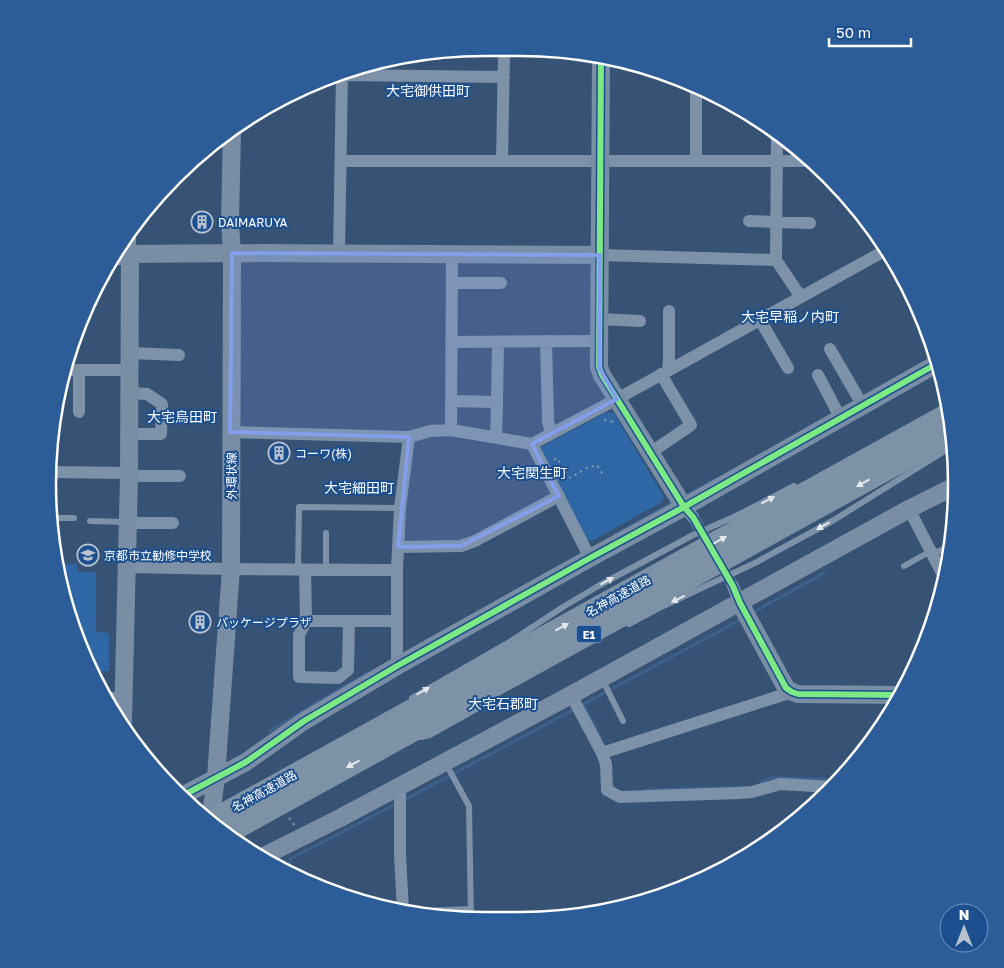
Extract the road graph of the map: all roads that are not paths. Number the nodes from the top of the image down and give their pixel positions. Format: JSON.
{"nodes":[{"id":1,"x":504,"y":56,"type":"edge"},
{"id":2,"x":601,"y":64,"type":"edge"},
{"id":3,"x":362,"y":74,"type":"edge"},
{"id":4,"x":504,"y":78,"type":"junction"},
{"id":5,"x":342,"y":81,"type":"edge"},
{"id":6,"x":696,"y":94,"type":"edge"},
{"id":7,"x":232,"y":139,"type":"edge"},
{"id":8,"x":777,"y":143,"type":"edge"},
{"id":9,"x":601,"y":160,"type":"junction"},
{"id":10,"x":696,"y":160,"type":"junction"},
{"id":11,"x":777,"y":160,"type":"junction"},
{"id":12,"x":341,"y":161,"type":"junction"},
{"id":13,"x":502,"y":161,"type":"junction"},
{"id":14,"x":800,"y":161,"type":"edge"},
{"id":15,"x":749,"y":221,"type":"dead end"},
{"id":16,"x":776,"y":222,"type":"junction"},
{"id":17,"x":810,"y":223,"type":"dead end"},
{"id":18,"x":232,"y":253,"type":"junction"},
{"id":19,"x":880,"y":253,"type":"edge"},
{"id":20,"x":339,"y":254,"type":"junction"},
{"id":21,"x":452,"y":254,"type":"junction"},
{"id":22,"x":600,"y":254,"type":"junction"},
{"id":23,"x":123,"y":255,"type":"edge"},
{"id":24,"x":121,"y":258,"type":"edge"},
{"id":25,"x":776,"y":260,"type":"junction"},
{"id":26,"x":502,"y":282,"type":"dead end"},
{"id":27,"x":452,"y":284,"type":"junction"},
{"id":28,"x":801,"y":297,"type":"junction"},
{"id":29,"x":669,"y":311,"type":"dead end"},
{"id":30,"x":599,"y":319,"type":"junction"},
{"id":31,"x":760,"y":320,"type":"junction"},
{"id":32,"x":640,"y":321,"type":"dead end"},
{"id":33,"x":546,"y":341,"type":"junction"},
{"id":34,"x":599,"y":341,"type":"junction"},
{"id":35,"x":452,"y":342,"type":"junction"},
{"id":36,"x":498,"y":342,"type":"junction"},
{"id":37,"x":830,"y":349,"type":"dead end"},
{"id":38,"x":179,"y":355,"type":"dead end"},
{"id":39,"x":130,"y":361,"type":"junction"},
{"id":40,"x":931,"y":367,"type":"edge"},
{"id":41,"x":788,"y":368,"type":"dead end"},
{"id":42,"x":72,"y":370,"type":"edge"},
{"id":43,"x":79,"y":370,"type":"junction"},
{"id":44,"x":665,"y":372,"type":"junction"},
{"id":45,"x":818,"y":375,"type":"dead end"},
{"id":46,"x":130,"y":393,"type":"junction"},
{"id":47,"x":618,"y":399,"type":"junction"},
{"id":48,"x":451,"y":402,"type":"junction"},
{"id":49,"x":497,"y":402,"type":"junction"},
{"id":50,"x":863,"y":406,"type":"junction"},
{"id":51,"x":79,"y":412,"type":"dead end"},
{"id":52,"x":942,"y":417,"type":"edge"},
{"id":53,"x":841,"y":419,"type":"junction"},
{"id":54,"x":451,"y":430,"type":"junction"},
{"id":55,"x":230,"y":432,"type":"junction"},
{"id":56,"x":551,"y":433,"type":"junction"},
{"id":57,"x":129,"y":434,"type":"junction"},
{"id":58,"x":408,"y":437,"type":"junction"},
{"id":59,"x":496,"y":438,"type":"junction"},
{"id":60,"x":945,"y":438,"type":"edge"},
{"id":61,"x":532,"y":444,"type":"junction"},
{"id":62,"x":946,"y":450,"type":"edge"},
{"id":63,"x":650,"y":453,"type":"junction"},
{"id":64,"x":56,"y":472,"type":"edge"},
{"id":65,"x":129,"y":474,"type":"junction"},
{"id":66,"x":180,"y":476,"type":"dead end"},
{"id":67,"x":801,"y":483,"type":"dead end"},
{"id":68,"x":948,"y":489,"type":"edge"},
{"id":69,"x":559,"y":496,"type":"junction"},
{"id":70,"x":400,"y":508,"type":"junction"},
{"id":71,"x":909,"y":509,"type":"junction"},
{"id":72,"x":689,"y":512,"type":"junction"},
{"id":73,"x":58,"y":518,"type":"edge"},
{"id":74,"x":74,"y":518,"type":"dead end"},
{"id":75,"x":90,"y":521,"type":"dead end"},
{"id":76,"x":128,"y":523,"type":"junction"},
{"id":77,"x":173,"y":523,"type":"dead end"},
{"id":78,"x":326,"y":533,"type":"dead end"},
{"id":79,"x":398,"y":547,"type":"junction"},
{"id":80,"x":943,"y":548,"type":"edge"},
{"id":81,"x":932,"y":552,"type":"junction"},
{"id":82,"x":590,"y":558,"type":"junction"},
{"id":83,"x":904,"y":566,"type":"dead end"},
{"id":84,"x":128,"y":568,"type":"junction"},
{"id":85,"x":940,"y":568,"type":"edge"},
{"id":86,"x":231,"y":569,"type":"junction"},
{"id":87,"x":302,"y":569,"type":"junction"},
{"id":88,"x":326,"y":570,"type":"junction"},
{"id":89,"x":397,"y":570,"type":"junction"},
{"id":90,"x":733,"y":586,"type":"tunnel mouth"},
{"id":91,"x":740,"y":603,"type":"junction"},
{"id":92,"x":306,"y":621,"type":"junction"},
{"id":93,"x":349,"y":621,"type":"junction"},
{"id":94,"x":397,"y":621,"type":"junction"},
{"id":95,"x":620,"y":629,"type":"dead end"},
{"id":96,"x":397,"y":666,"type":"junction"},
{"id":97,"x":606,"y":687,"type":"junction"},
{"id":98,"x":792,"y":692,"type":"junction"},
{"id":99,"x":892,"y":695,"type":"edge"},
{"id":100,"x":498,"y":696,"type":"dead end"},
{"id":101,"x":115,"y":698,"type":"edge"},
{"id":102,"x":407,"y":700,"type":"dead end"},
{"id":103,"x":575,"y":703,"type":"junction"},
{"id":104,"x":623,"y":720,"type":"dead end"},
{"id":105,"x":388,"y":745,"type":"junction"},
{"id":106,"x":602,"y":753,"type":"junction"},
{"id":107,"x":448,"y":767,"type":"junction"},
{"id":108,"x":216,"y":778,"type":"junction"},
{"id":109,"x":400,"y":786,"type":"junction"},
{"id":110,"x":822,"y":786,"type":"edge"},
{"id":111,"x":189,"y":793,"type":"edge"},
{"id":112,"x":211,"y":813,"type":"edge"},
{"id":113,"x":217,"y":818,"type":"edge"},
{"id":114,"x":233,"y":830,"type":"edge"},
{"id":115,"x":269,"y":853,"type":"edge"},
{"id":116,"x":402,"y":904,"type":"edge"},
{"id":117,"x":471,"y":910,"type":"joint"},
{"id":118,"x":453,"y":911,"type":"edge"}],
"edges":[{"from":1,"to":4,"type":"street"},
{"from":2,"to":9,"type":"street"},
{"from":3,"to":4,"type":"street"},
{"from":4,"to":13,"type":"street"},
{"from":5,"to":12,"type":"street"},
{"from":6,"to":10,"type":"street"},
{"from":7,"to":18,"type":"street","name":"外環状線"},
{"from":8,"to":11,"type":"street"},
{"from":9,"to":10,"type":"street"},
{"from":9,"to":13,"type":"street"},
{"from":9,"to":22,"type":"street"},
{"from":10,"to":11,"type":"street"},
{"from":11,"to":14,"type":"street"},
{"from":11,"to":16,"type":"street"},
{"from":12,"to":13,"type":"street"},
{"from":12,"to":20,"type":"street"},
{"from":15,"to":16,"type":"street"},
{"from":16,"to":17,"type":"street"},
{"from":16,"to":25,"type":"street"},
{"from":18,"to":20,"type":"street"},
{"from":18,"to":23,"type":"street"},
{"from":18,"to":55,"type":"street","name":"外環状線"},
{"from":19,"to":28,"type":"street"},
{"from":20,"to":21,"type":"street"},
{"from":21,"to":22,"type":"street"},
{"from":21,"to":27,"type":"street"},
{"from":22,"to":25,"type":"street"},
{"from":22,"to":30,"type":"street"},
{"from":24,"to":39,"type":"street"},
{"from":25,"to":28,"type":"street"},
{"from":26,"to":27,"type":"street"},
{"from":27,"to":35,"type":"street"},
{"from":28,"to":31,"type":"street"},
{"from":29,"to":44,"type":"street"},
{"from":30,"to":32,"type":"street"},
{"from":30,"to":34,"type":"street"},
{"from":31,"to":41,"type":"street"},
{"from":31,"to":44,"type":"street"},
{"from":33,"to":34,"type":"street"},
{"from":33,"to":36,"type":"street"},
{"from":33,"to":56,"type":"street"},
{"from":34,"to":47,"type":"street"},
{"from":35,"to":36,"type":"street"},
{"from":35,"to":48,"type":"street"},
{"from":36,"to":49,"type":"street"},
{"from":37,"to":50,"type":"street"},
{"from":38,"to":39,"type":"street"},
{"from":39,"to":43,"type":"street"},
{"from":39,"to":46,"type":"street"},
{"from":40,"to":50,"type":"street"},
{"from":42,"to":43,"type":"street"},
{"from":43,"to":51,"type":"street"},
{"from":44,"to":47,"type":"street"},
{"from":44,"to":63,"type":"street"},
{"from":45,"to":53,"type":"street"},
{"from":46,"to":57,"type":"street"},
{"from":46,"to":57,"type":"street"},
{"from":47,"to":56,"type":"street"},
{"from":47,"to":63,"type":"street"},
{"from":48,"to":49,"type":"street"},
{"from":48,"to":54,"type":"street"},
{"from":49,"to":59,"type":"street"},
{"from":50,"to":53,"type":"street"},
{"from":113,"to":52,"type":"highway","name":"名神高速道路","number":"E1","one_way":true,"bridge":true},
{"from":53,"to":72,"type":"street"},
{"from":54,"to":58,"type":"street"},
{"from":54,"to":59,"type":"street"},
{"from":55,"to":58,"type":"street"},
{"from":55,"to":86,"type":"street","name":"外環状線"},
{"from":56,"to":61,"type":"street"},
{"from":57,"to":65,"type":"street"},
{"from":58,"to":70,"type":"street"},
{"from":59,"to":61,"type":"street"},
{"from":60,"to":105,"type":"highway","name":"名神高速道路","number":"E1","one_way":true},
{"from":61,"to":69,"type":"street"},
{"from":62,"to":95,"type":"lane","one_way":true},
{"from":63,"to":72,"type":"street"},
{"from":64,"to":65,"type":"street"},
{"from":65,"to":66,"type":"street"},
{"from":65,"to":76,"type":"street"},
{"from":102,"to":67,"type":"lane","one_way":true},
{"from":68,"to":71,"type":"street"},
{"from":69,"to":79,"type":"street"},
{"from":69,"to":82,"type":"street"},
{"from":70,"to":79,"type":"street"},
{"from":70,"to":87,"type":"lane"},
{"from":71,"to":81,"type":"street"},
{"from":71,"to":91,"type":"street"},
{"from":72,"to":82,"type":"street"},
{"from":73,"to":74,"type":"lane"},
{"from":75,"to":76,"type":"lane"},
{"from":76,"to":77,"type":"street"},
{"from":76,"to":84,"type":"street"},
{"from":78,"to":88,"type":"lane"},
{"from":79,"to":89,"type":"street"},
{"from":80,"to":81,"type":"lane"},
{"from":81,"to":83,"type":"lane"},
{"from":81,"to":85,"type":"street"},
{"from":82,"to":96,"type":"street"},
{"from":84,"to":86,"type":"street"},
{"from":84,"to":101,"type":"street"},
{"from":86,"to":87,"type":"street"},
{"from":86,"to":108,"type":"street","name":"外環状線"},
{"from":87,"to":88,"type":"street"},
{"from":87,"to":92,"type":"street"},
{"from":88,"to":89,"type":"street"},
{"from":89,"to":94,"type":"street"},
{"from":90,"to":91,"type":"street"},
{"from":91,"to":97,"type":"street"},
{"from":91,"to":98,"type":"street"},
{"from":92,"to":93,"type":"street"},
{"from":92,"to":93,"type":"street"},
{"from":93,"to":94,"type":"street"},
{"from":94,"to":96,"type":"street"},
{"from":96,"to":108,"type":"street"},
{"from":97,"to":103,"type":"street"},
{"from":97,"to":104,"type":"lane"},
{"from":98,"to":99,"type":"street"},
{"from":98,"to":106,"type":"street"},
{"from":100,"to":105,"type":"lane"},
{"from":103,"to":106,"type":"street"},
{"from":103,"to":107,"type":"street"},
{"from":105,"to":114,"type":"highway","name":"名神高速道路","number":"E1","one_way":true},
{"from":106,"to":110,"type":"street"},
{"from":107,"to":109,"type":"street"},
{"from":107,"to":117,"type":"lane"},
{"from":108,"to":111,"type":"street"},
{"from":108,"to":112,"type":"street","name":"外環状線"},
{"from":109,"to":115,"type":"street"},
{"from":109,"to":116,"type":"street"},
{"from":117,"to":118,"type":"lane"}]}
